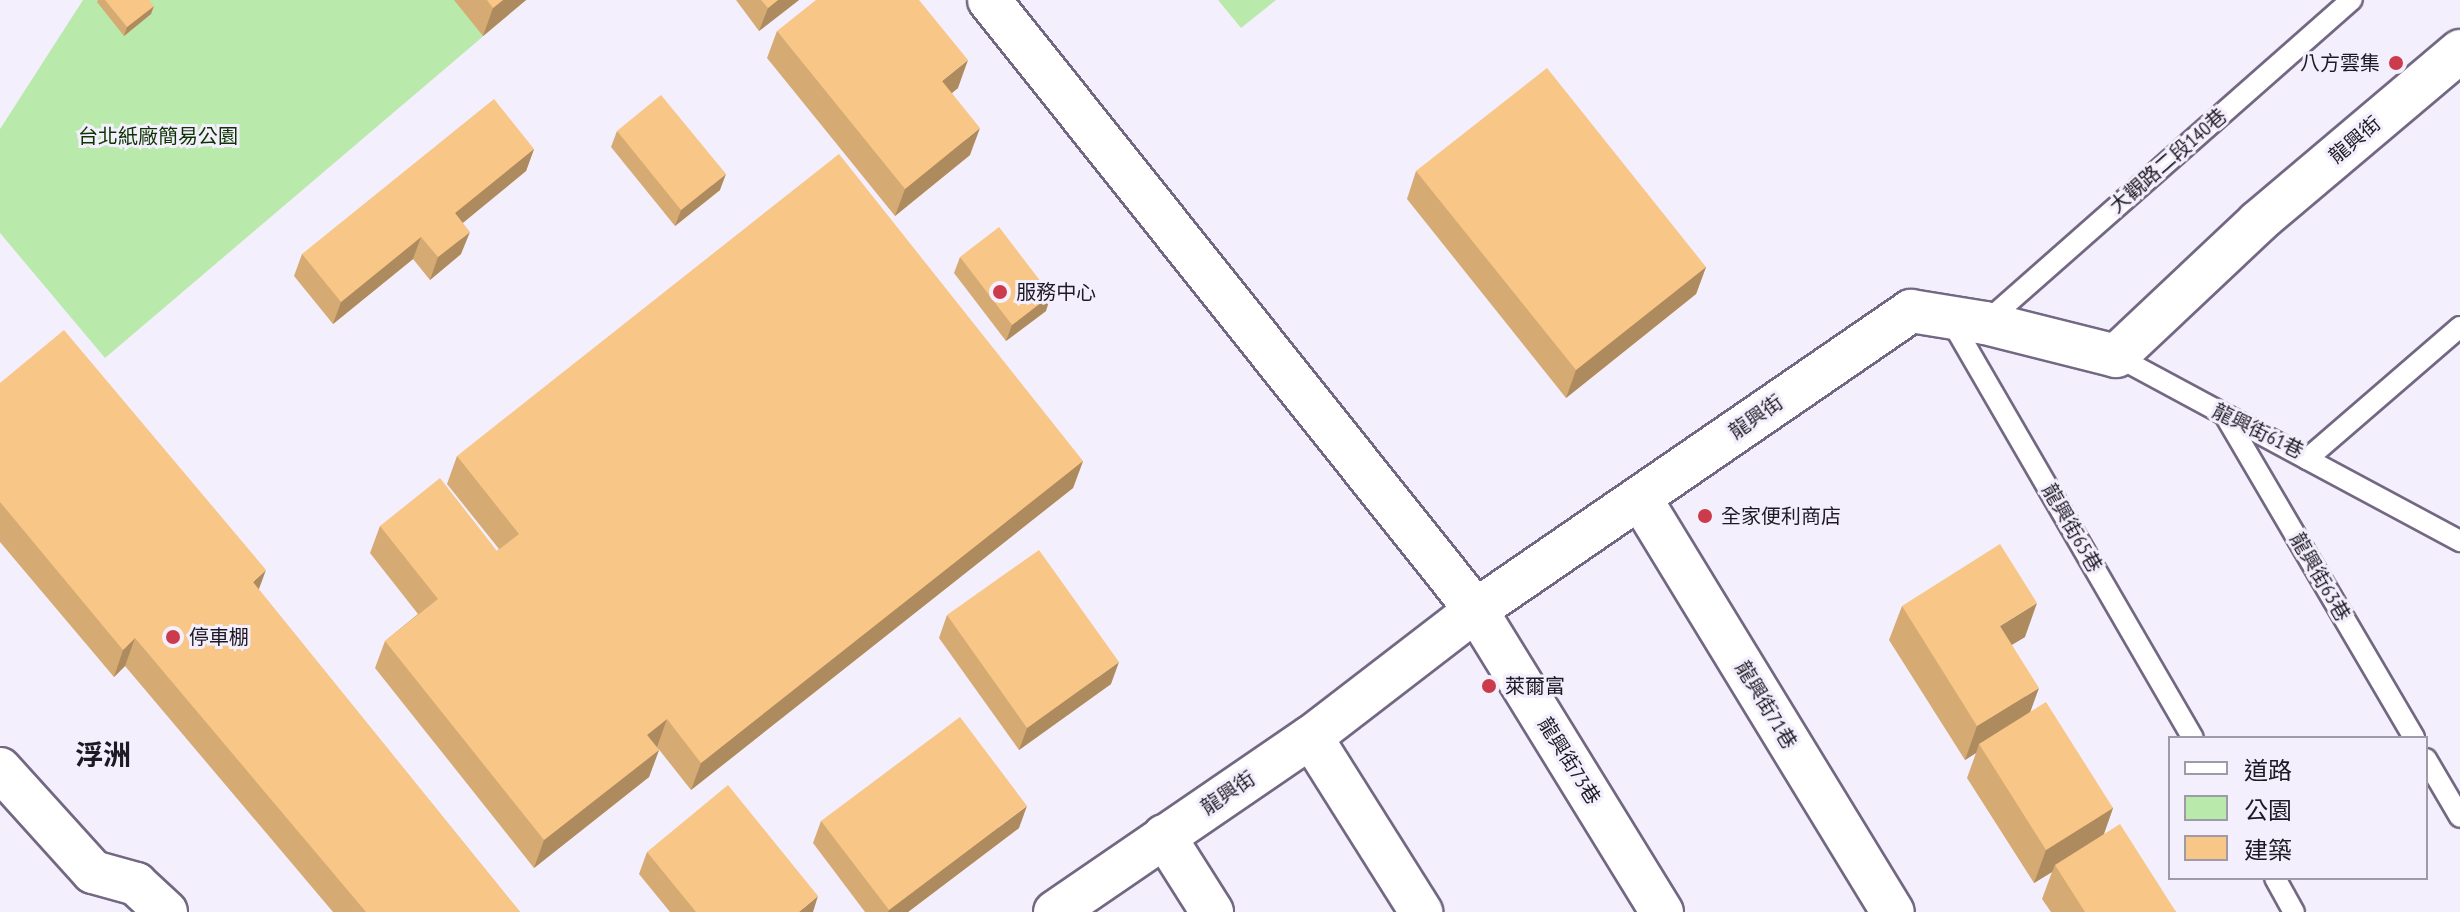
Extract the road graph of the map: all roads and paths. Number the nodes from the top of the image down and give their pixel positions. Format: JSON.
{"nodes":[{"id":1,"x":989,"y":0,"type":"edge"},
{"id":2,"x":2352,"y":0,"type":"edge"},
{"id":3,"x":2460,"y":51,"type":"edge"},
{"id":4,"x":1967,"y":321,"type":"junction"},
{"id":5,"x":2460,"y":327,"type":"edge"},
{"id":6,"x":2116,"y":356,"type":"junction"},
{"id":7,"x":2226,"y":416,"type":"junction"},
{"id":8,"x":2307,"y":459,"type":"junction"},
{"id":9,"x":1640,"y":498,"type":"junction"},
{"id":10,"x":2460,"y":541,"type":"edge"},
{"id":11,"x":1476,"y":610,"type":"junction"},
{"id":12,"x":2192,"y":736,"type":"edge"},
{"id":13,"x":2413,"y":736,"type":"edge"},
{"id":14,"x":1311,"y":737,"type":"junction"},
{"id":15,"x":2428,"y":762,"type":"edge"},
{"id":16,"x":0,"y":769,"type":"edge"},
{"id":17,"x":2460,"y":817,"type":"edge"},
{"id":18,"x":1164,"y":836,"type":"junction"},
{"id":19,"x":2276,"y":880,"type":"edge"},
{"id":20,"x":166,"y":912,"type":"edge"},
{"id":21,"x":1055,"y":912,"type":"edge"},
{"id":22,"x":1212,"y":912,"type":"edge"},
{"id":23,"x":1421,"y":912,"type":"edge"},
{"id":24,"x":1662,"y":912,"type":"edge"},
{"id":25,"x":1893,"y":912,"type":"edge"},
{"id":26,"x":2294,"y":912,"type":"edge"}],
"edges":[{"from":1,"to":11,"type":"street","name":"龍興街73巷"},
{"from":2,"to":4,"type":"lane","name":"大觀路二段140巷"},
{"from":3,"to":6,"type":"street","name":"龍興街"},
{"from":4,"to":6,"type":"street","name":"龍興街"},
{"from":4,"to":9,"type":"street","name":"龍興街"},
{"from":4,"to":12,"type":"lane","name":"龍興街65巷"},
{"from":5,"to":8,"type":"lane","name":"龍興街61巷"},
{"from":6,"to":7,"type":"lane","name":"龍興街61巷"},
{"from":7,"to":8,"type":"lane","name":"龍興街61巷"},
{"from":7,"to":13,"type":"lane","name":"龍興街63巷"},
{"from":8,"to":10,"type":"lane"},
{"from":9,"to":11,"type":"street","name":"龍興街"},
{"from":9,"to":25,"type":"street","name":"龍興街71巷"},
{"from":11,"to":14,"type":"street","name":"龍興街"},
{"from":11,"to":24,"type":"street","name":"龍興街73巷"},
{"from":14,"to":18,"type":"street","name":"龍興街"},
{"from":14,"to":23,"type":"street"},
{"from":15,"to":17,"type":"lane"},
{"from":16,"to":20,"type":"street"},
{"from":18,"to":21,"type":"street","name":"龍興街"},
{"from":18,"to":22,"type":"street"},
{"from":19,"to":26,"type":"lane"}]}
